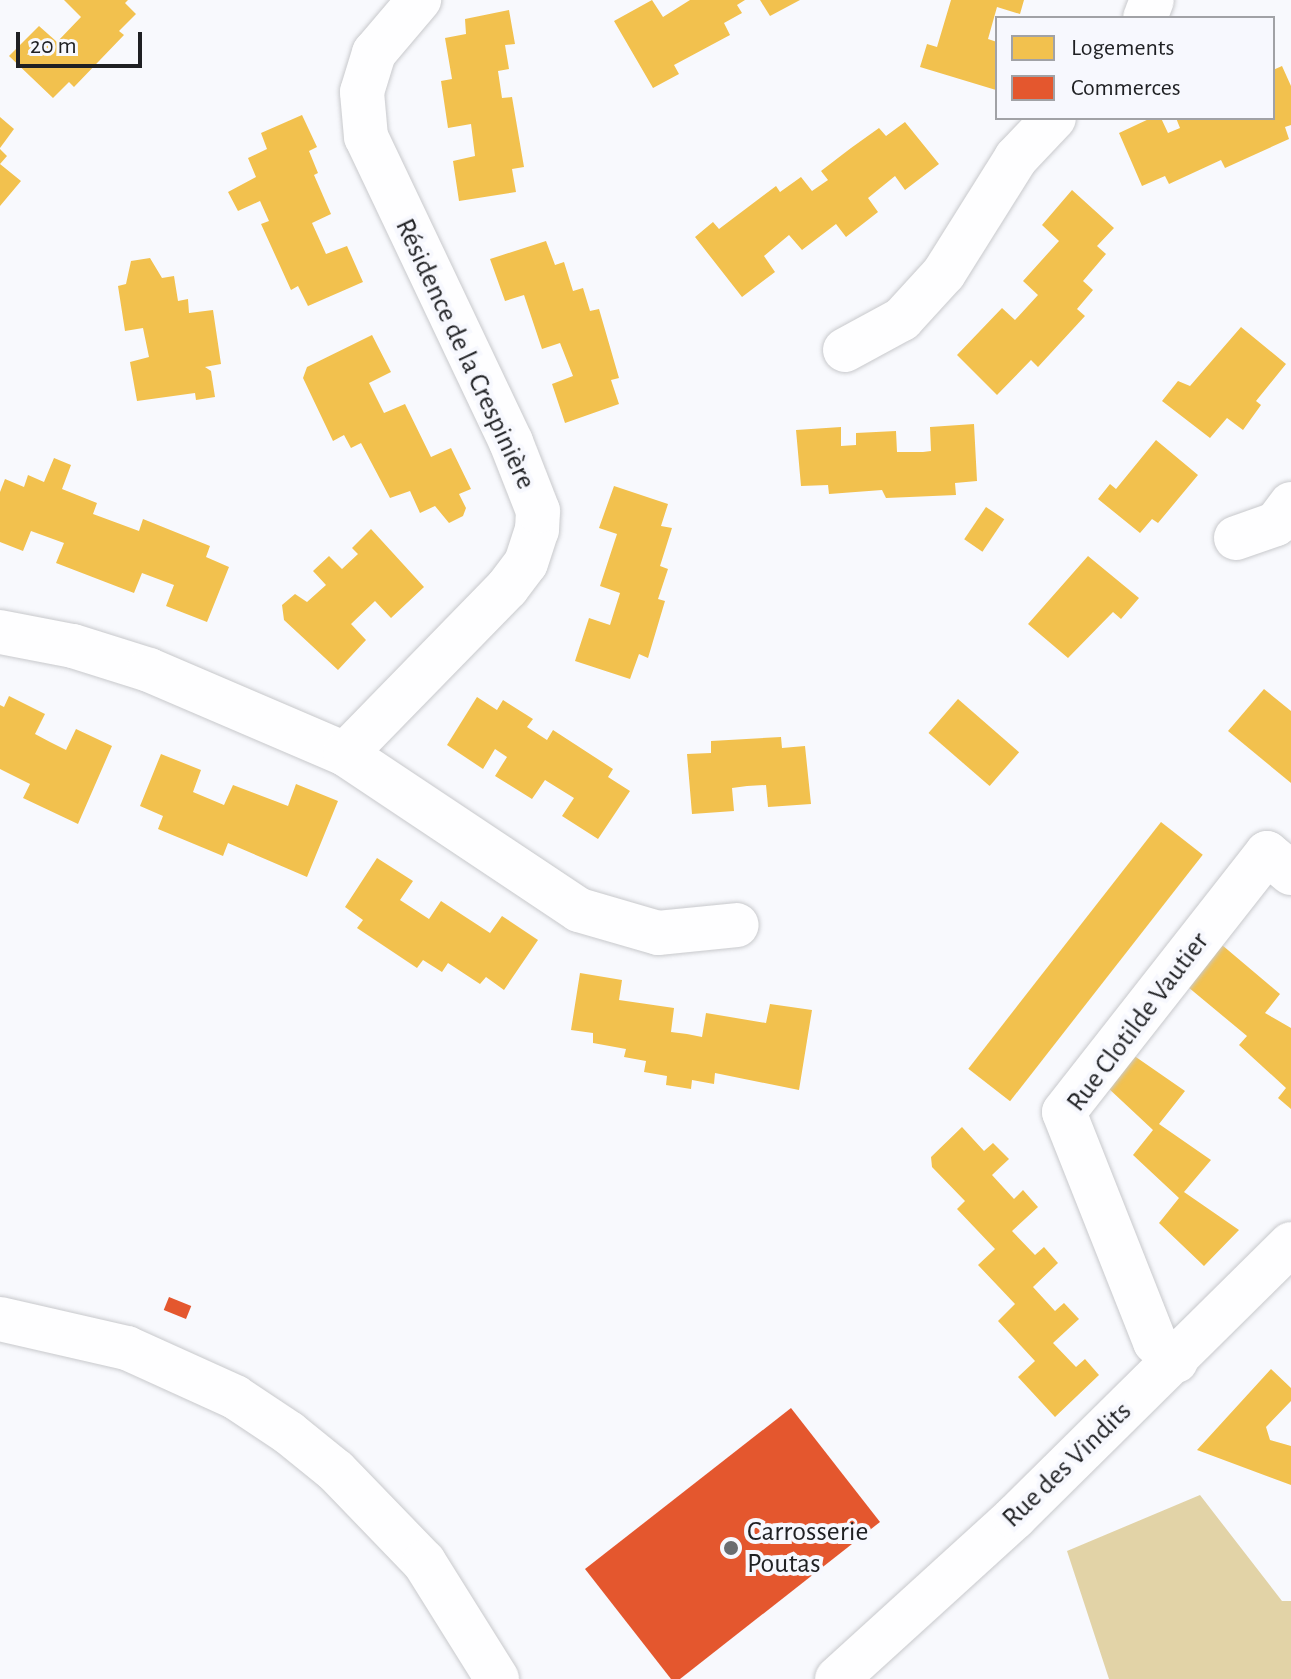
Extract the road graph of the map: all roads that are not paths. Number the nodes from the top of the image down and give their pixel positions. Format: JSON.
{"nodes":[{"id":1,"x":419,"y":0,"type":"edge"},
{"id":2,"x":1052,"y":120,"type":"edge"},
{"id":3,"x":845,"y":350,"type":"dead end"},
{"id":4,"x":1291,"y":504,"type":"edge"},
{"id":5,"x":1236,"y":538,"type":"dead end"},
{"id":6,"x":0,"y":632,"type":"edge"},
{"id":7,"x":345,"y":754,"type":"junction"},
{"id":8,"x":1279,"y":863,"type":"edge"},
{"id":9,"x":737,"y":925,"type":"dead end"},
{"id":10,"x":1291,"y":1244,"type":"edge"},
{"id":11,"x":0,"y":1319,"type":"edge"},
{"id":12,"x":1176,"y":1361,"type":"junction"},
{"id":13,"x":497,"y":1679,"type":"edge"},
{"id":14,"x":837,"y":1679,"type":"edge"}],
"edges":[{"from":1,"to":7,"type":"street","name":"Résidence de la Crespinière"},
{"from":2,"to":3,"type":"street"},
{"from":4,"to":5,"type":"street"},
{"from":6,"to":7,"type":"street"},
{"from":7,"to":9,"type":"street"},
{"from":8,"to":12,"type":"street","name":"Rue Clotilde Vautier"},
{"from":10,"to":12,"type":"street","name":"Rue des Vindits"},
{"from":11,"to":13,"type":"street"},
{"from":12,"to":14,"type":"street","name":"Rue des Vindits"}]}
